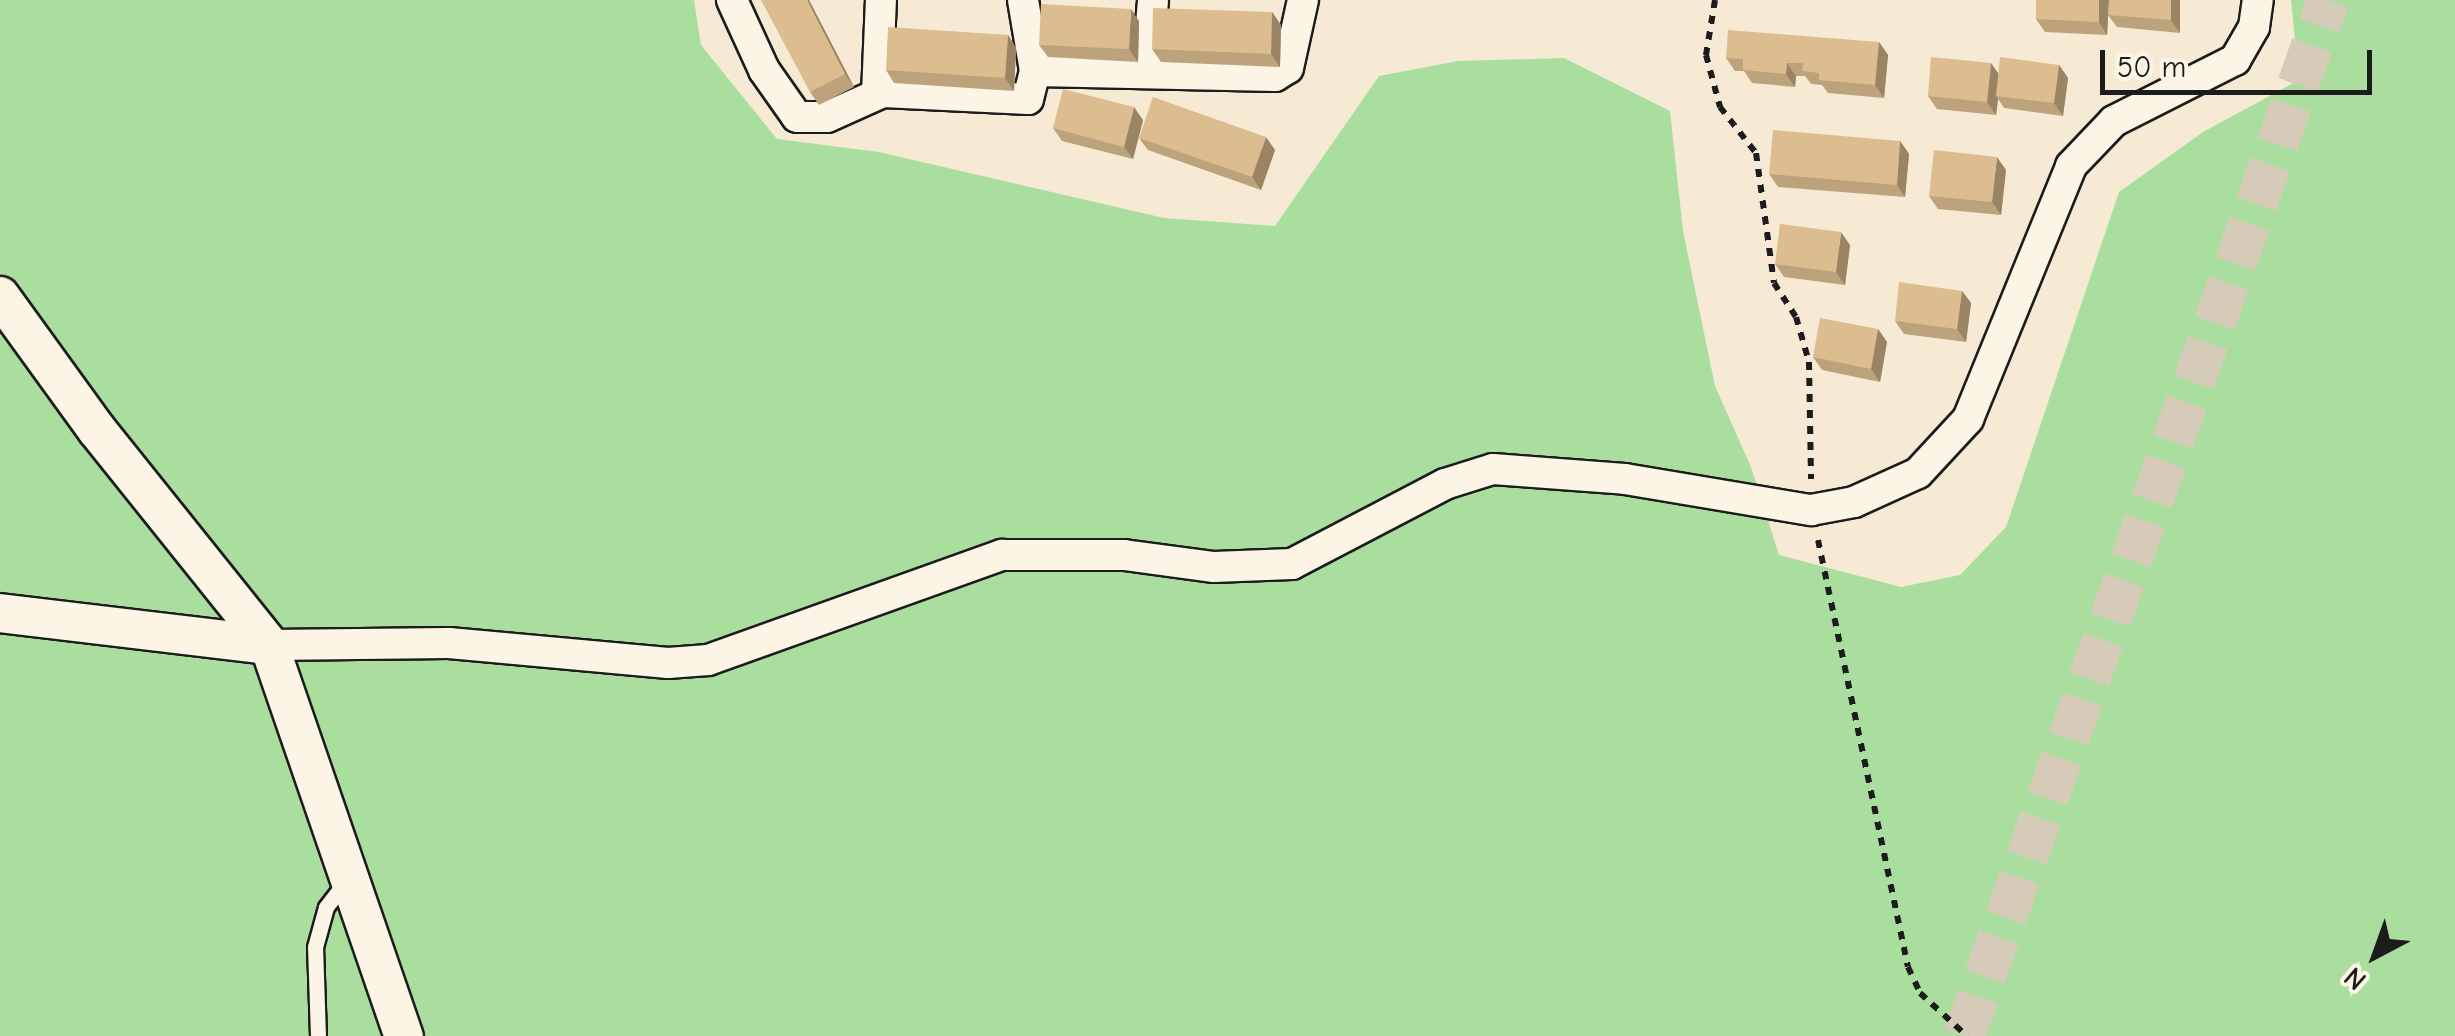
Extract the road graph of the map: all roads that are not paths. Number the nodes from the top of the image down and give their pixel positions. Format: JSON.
{"nodes":[{"id":1,"x":732,"y":0,"type":"edge"},
{"id":2,"x":881,"y":0,"type":"edge"},
{"id":3,"x":1023,"y":0,"type":"edge"},
{"id":4,"x":1153,"y":0,"type":"edge"},
{"id":5,"x":1303,"y":0,"type":"edge"},
{"id":6,"x":2258,"y":0,"type":"edge"},
{"id":7,"x":1035,"y":71,"type":"junction"},
{"id":8,"x":1147,"y":72,"type":"junction"},
{"id":9,"x":877,"y":94,"type":"junction"},
{"id":10,"x":0,"y":296,"type":"edge"},
{"id":11,"x":0,"y":613,"type":"edge"},
{"id":12,"x":269,"y":645,"type":"junction"},
{"id":13,"x":347,"y":880,"type":"junction"},
{"id":14,"x":318,"y":1036,"type":"edge"},
{"id":15,"x":404,"y":1036,"type":"edge"}],
"edges":[{"from":1,"to":9,"type":"street"},
{"from":2,"to":9,"type":"street"},
{"from":3,"to":7,"type":"street"},
{"from":4,"to":8,"type":"street"},
{"from":5,"to":8,"type":"street"},
{"from":6,"to":12,"type":"street"},
{"from":7,"to":8,"type":"street"},
{"from":7,"to":9,"type":"street"},
{"from":10,"to":12,"type":"street"},
{"from":11,"to":12,"type":"street"},
{"from":12,"to":13,"type":"street"},
{"from":13,"to":14,"type":"lane"},
{"from":13,"to":15,"type":"street"}]}
